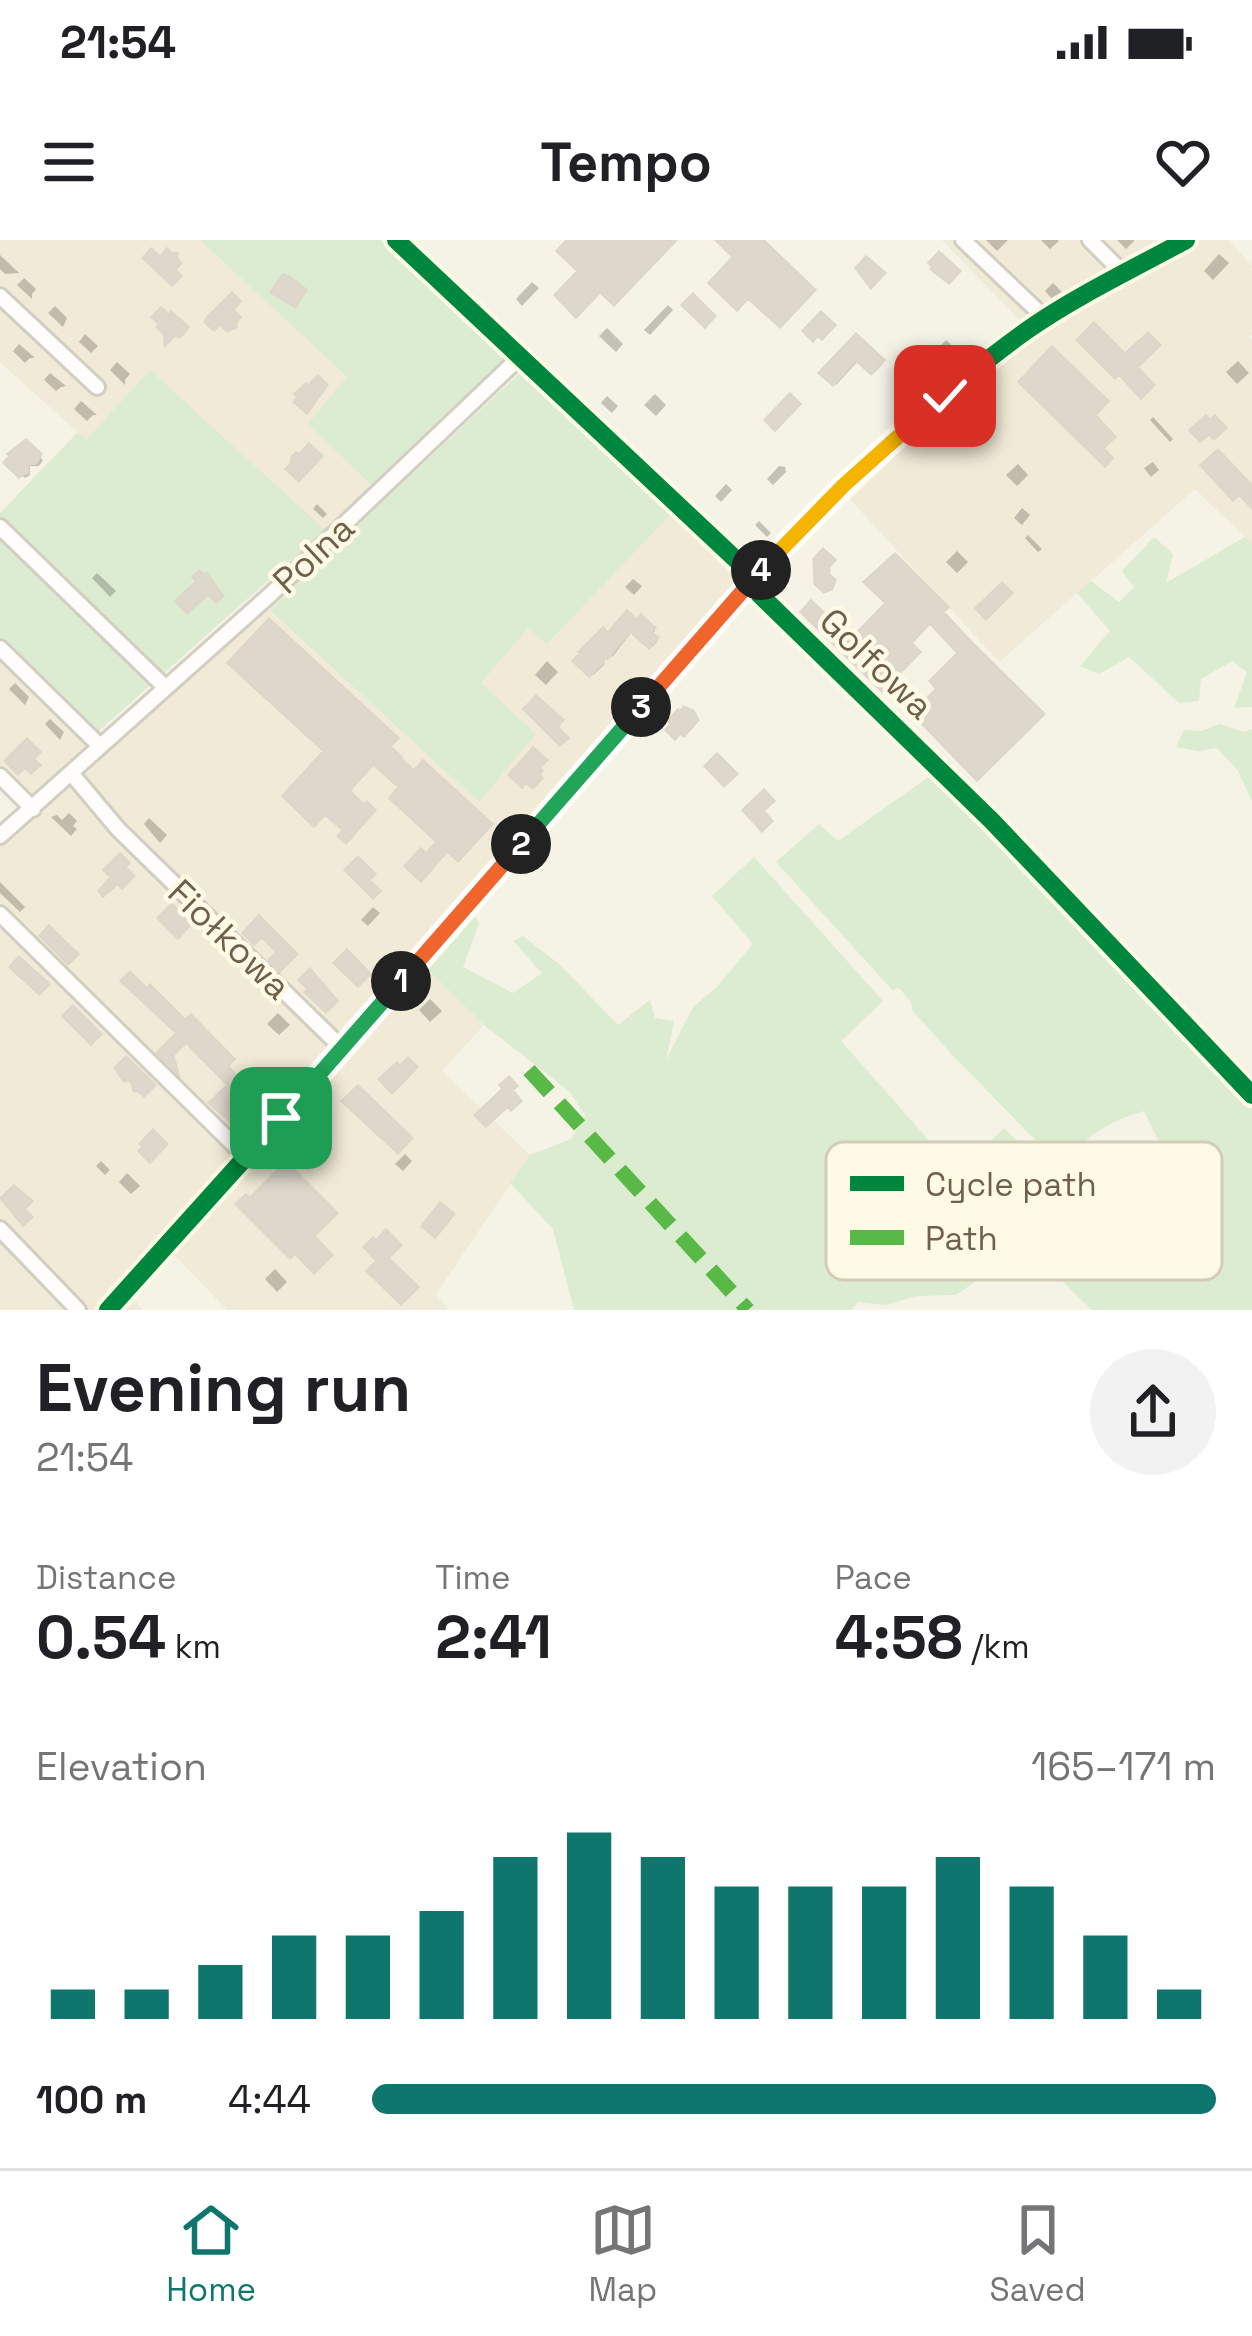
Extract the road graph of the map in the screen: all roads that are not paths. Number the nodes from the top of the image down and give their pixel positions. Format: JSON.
{"nodes":[{"id":1,"x":396,"y":240,"type":"edge"},
{"id":2,"x":963,"y":240,"type":"edge"},
{"id":3,"x":1090,"y":240,"type":"edge"},
{"id":4,"x":1186,"y":240,"type":"edge"},
{"id":5,"x":1124,"y":274,"type":"junction"},
{"id":6,"x":0,"y":296,"type":"edge"},
{"id":7,"x":1046,"y":319,"type":"junction"},
{"id":8,"x":521,"y":356,"type":"junction"},
{"id":9,"x":98,"y":387,"type":"dead end"},
{"id":10,"x":0,"y":527,"type":"edge"},
{"id":11,"x":751,"y":582,"type":"junction"},
{"id":12,"x":0,"y":648,"type":"edge"},
{"id":13,"x":165,"y":687,"type":"junction"},
{"id":14,"x":100,"y":746,"type":"junction"},
{"id":15,"x":71,"y":773,"type":"junction"},
{"id":16,"x":0,"y":776,"type":"edge"},
{"id":17,"x":33,"y":809,"type":"junction"},
{"id":18,"x":0,"y":836,"type":"edge"},
{"id":19,"x":0,"y":914,"type":"edge"},
{"id":20,"x":342,"y":1048,"type":"junction"},
{"id":21,"x":1252,"y":1095,"type":"edge"},
{"id":22,"x":246,"y":1157,"type":"junction"},
{"id":23,"x":0,"y":1228,"type":"edge"},
{"id":24,"x":78,"y":1310,"type":"edge"},
{"id":25,"x":108,"y":1310,"type":"edge"}],
"edges":[{"from":1,"to":8,"type":"street","name":"Golfowa"},
{"from":2,"to":7,"type":"street"},
{"from":3,"to":5,"type":"street"},
{"from":4,"to":5,"type":"street"},
{"from":5,"to":7,"type":"street"},
{"from":6,"to":9,"type":"street"},
{"from":7,"to":11,"type":"street"},
{"from":8,"to":11,"type":"street","name":"Golfowa"},
{"from":8,"to":13,"type":"street","name":"Polna"},
{"from":10,"to":13,"type":"street"},
{"from":11,"to":20,"type":"street"},
{"from":11,"to":21,"type":"street","name":"Golfowa"},
{"from":12,"to":14,"type":"street"},
{"from":13,"to":14,"type":"street","name":"Polna"},
{"from":14,"to":15,"type":"street","name":"Polna"},
{"from":15,"to":17,"type":"street","name":"Polna"},
{"from":15,"to":20,"type":"street","name":"Fiołkowa"},
{"from":16,"to":17,"type":"street"},
{"from":17,"to":18,"type":"street","name":"Polna"},
{"from":19,"to":22,"type":"street"},
{"from":20,"to":22,"type":"street"},
{"from":22,"to":25,"type":"street"},
{"from":23,"to":24,"type":"street"}]}
